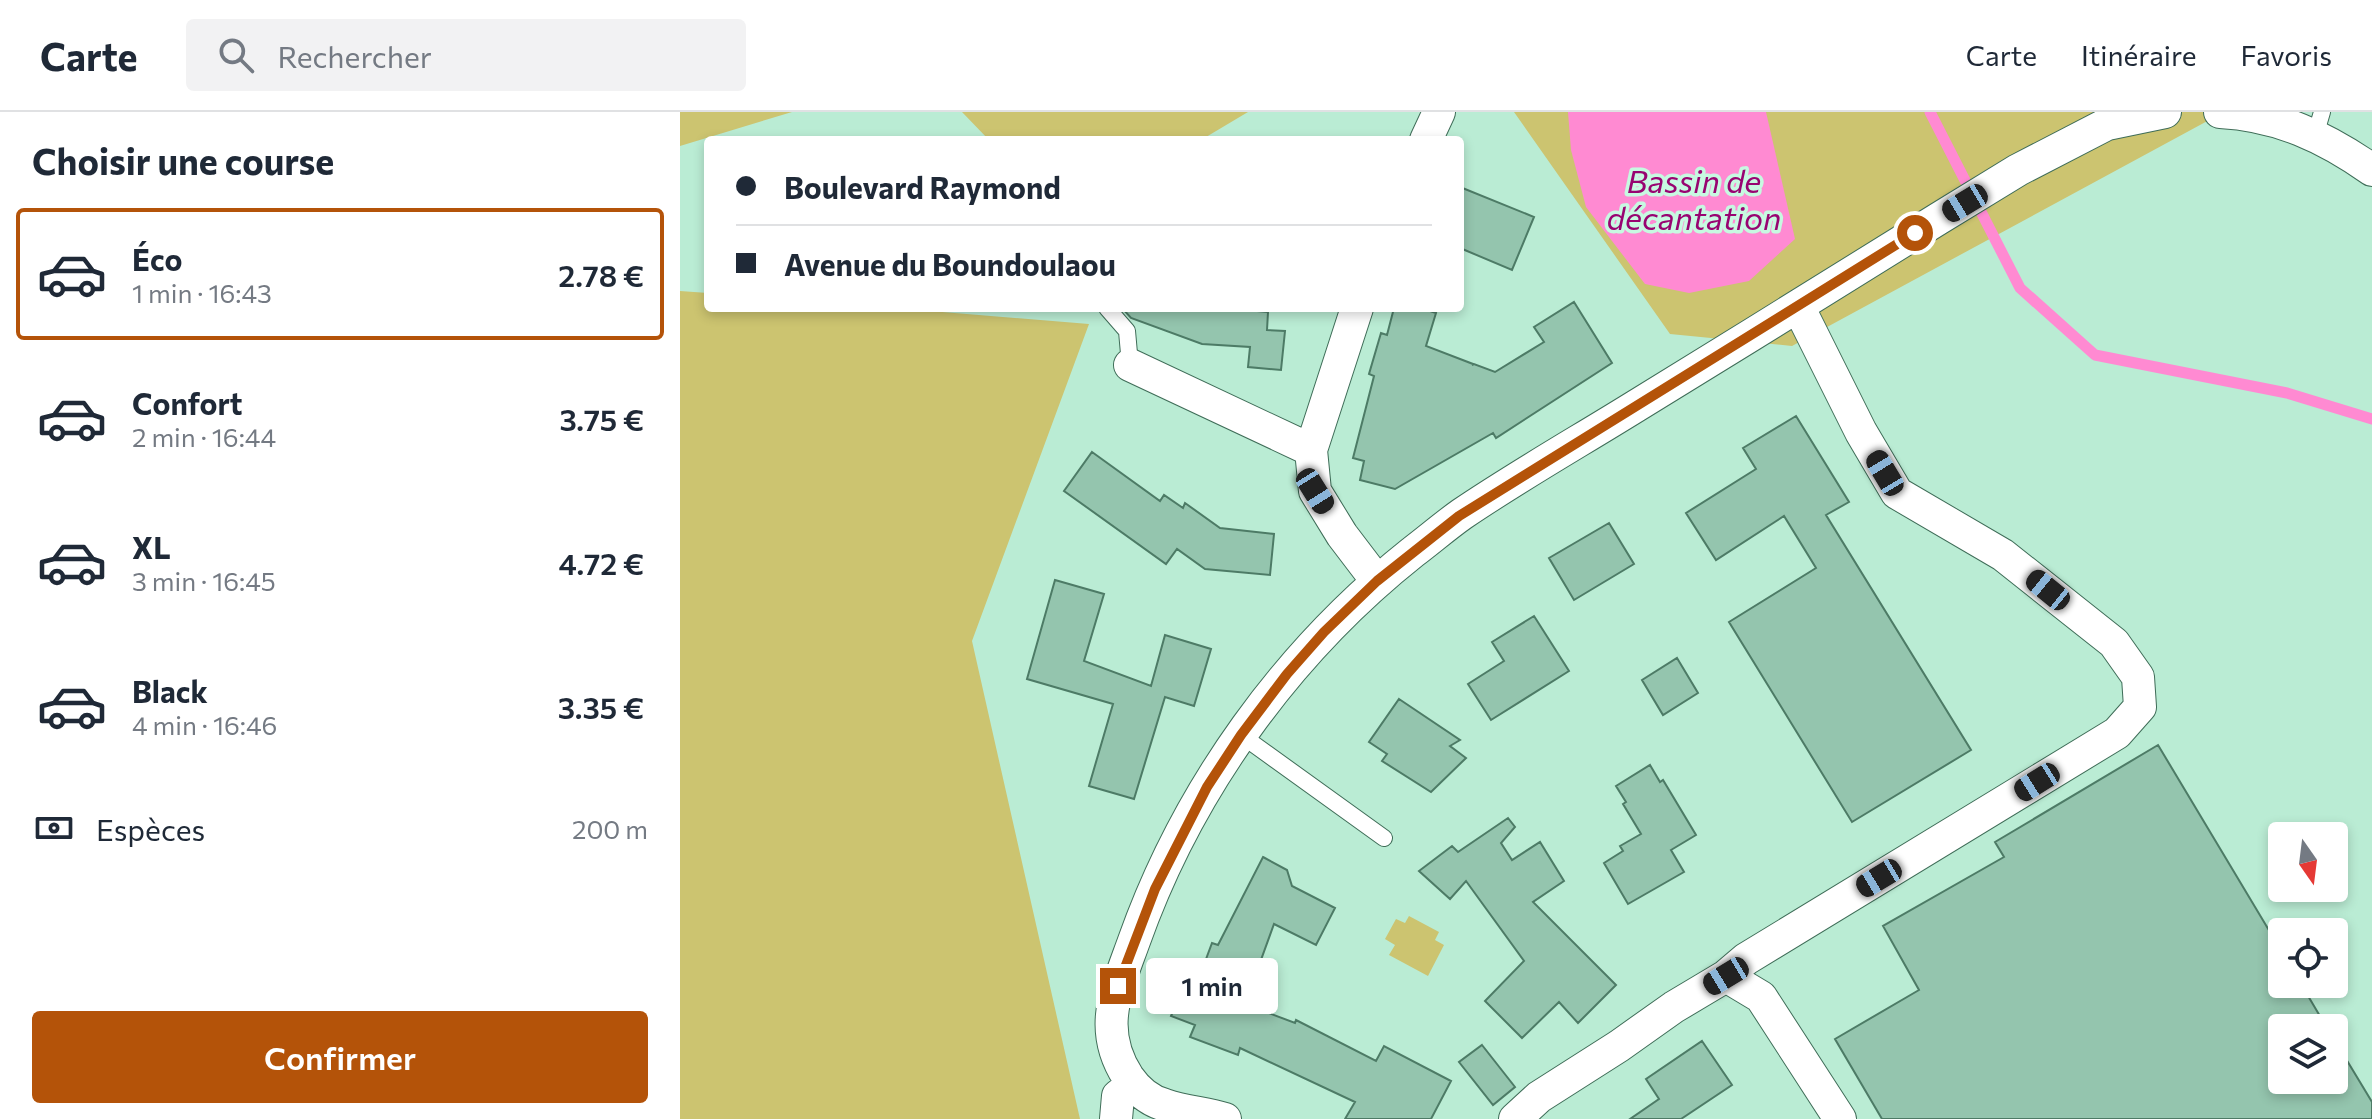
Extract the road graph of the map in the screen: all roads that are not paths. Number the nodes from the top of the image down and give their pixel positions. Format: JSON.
{"nodes":[{"id":1,"x":1439,"y":112,"type":"edge"},
{"id":2,"x":2165,"y":112,"type":"edge"},
{"id":3,"x":2240,"y":113,"type":"edge"},
{"id":4,"x":2318,"y":124,"type":"edge"},
{"id":5,"x":1428,"y":136,"type":"edge"},
{"id":6,"x":2372,"y":170,"type":"edge"},
{"id":7,"x":1798,"y":306,"type":"junction"},
{"id":8,"x":1110,"y":312,"type":"edge"},
{"id":9,"x":1356,"y":312,"type":"edge"},
{"id":10,"x":1130,"y":365,"type":"joint"},
{"id":11,"x":1311,"y":450,"type":"junction"},
{"id":12,"x":1377,"y":581,"type":"junction"},
{"id":13,"x":1241,"y":735,"type":"junction"},
{"id":14,"x":1384,"y":838,"type":"dead end"},
{"id":15,"x":1726,"y":976,"type":"junction"},
{"id":16,"x":1133,"y":1084,"type":"junction"},
{"id":17,"x":1116,"y":1119,"type":"edge"},
{"id":18,"x":1225,"y":1119,"type":"edge"},
{"id":19,"x":1515,"y":1119,"type":"edge"},
{"id":20,"x":1840,"y":1119,"type":"edge"}],
"edges":[{"from":1,"to":5,"type":"street"},
{"from":2,"to":7,"type":"street"},
{"from":3,"to":4,"type":"street"},
{"from":4,"to":6,"type":"street"},
{"from":7,"to":12,"type":"street"},
{"from":7,"to":15,"type":"street"},
{"from":8,"to":10,"type":"lane"},
{"from":9,"to":11,"type":"street"},
{"from":10,"to":11,"type":"street"},
{"from":11,"to":12,"type":"street"},
{"from":12,"to":13,"type":"street"},
{"from":13,"to":14,"type":"lane"},
{"from":13,"to":16,"type":"street"},
{"from":15,"to":19,"type":"street"},
{"from":15,"to":20,"type":"street"},
{"from":16,"to":17,"type":"street"},
{"from":16,"to":18,"type":"street"}]}
